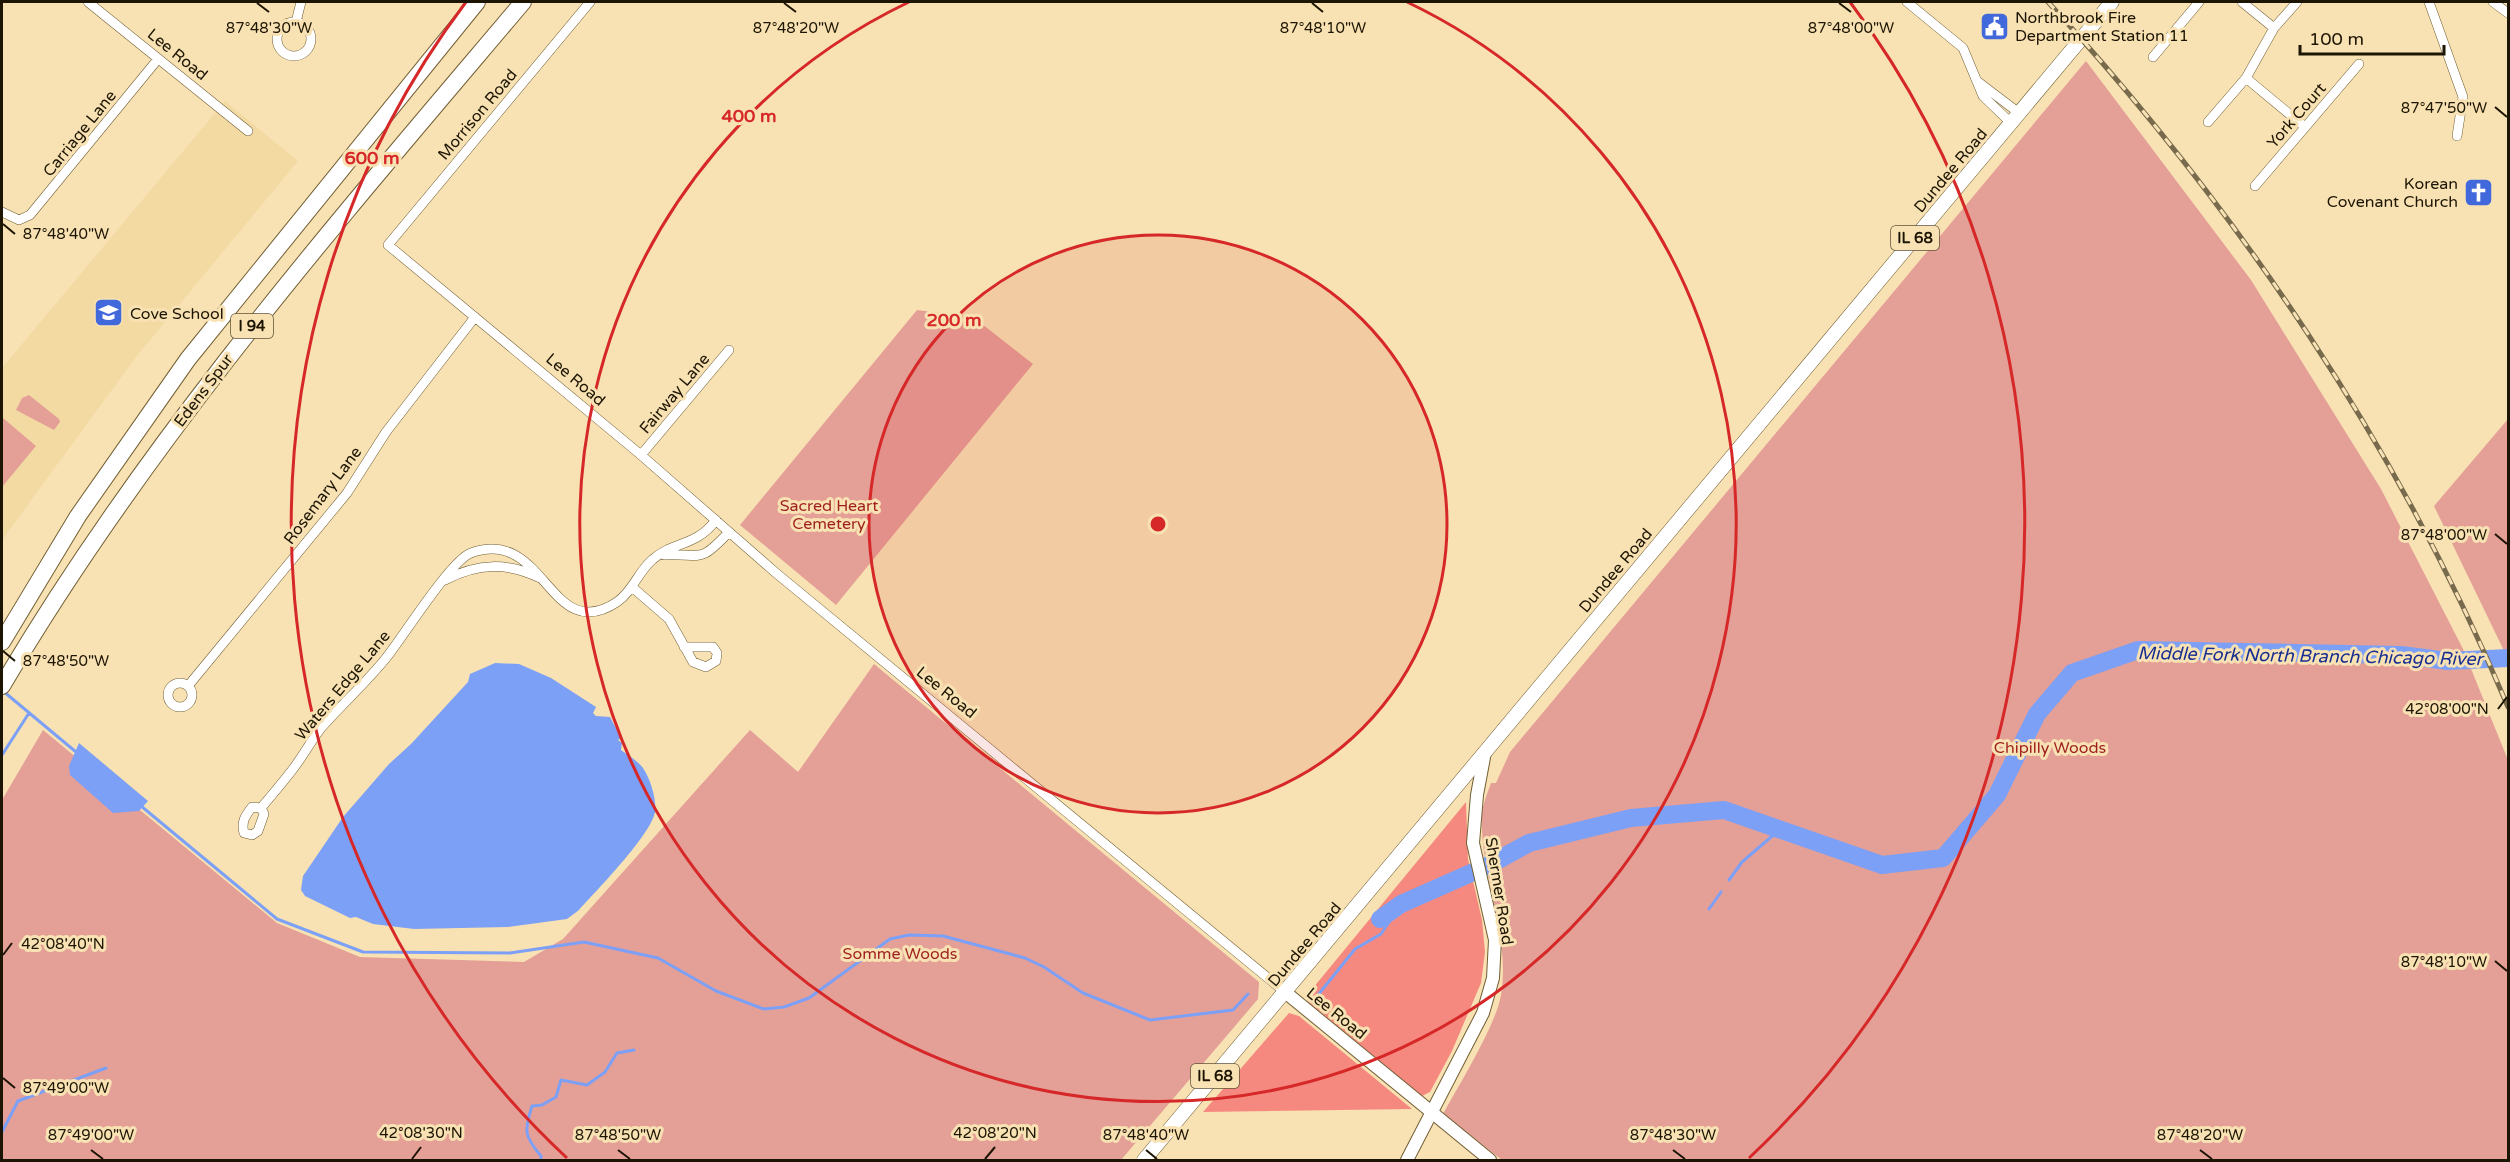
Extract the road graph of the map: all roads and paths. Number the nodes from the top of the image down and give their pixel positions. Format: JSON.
{"nodes":[{"id":1,"x":88,"y":2,"type":"edge"},
{"id":2,"x":301,"y":2,"type":"edge"},
{"id":3,"x":477,"y":2,"type":"edge"},
{"id":4,"x":523,"y":2,"type":"edge"},
{"id":5,"x":590,"y":2,"type":"edge"},
{"id":6,"x":1907,"y":2,"type":"edge"},
{"id":7,"x":2112,"y":2,"type":"edge"},
{"id":8,"x":2199,"y":2,"type":"edge"},
{"id":9,"x":2242,"y":2,"type":"edge"},
{"id":10,"x":2297,"y":2,"type":"edge"},
{"id":11,"x":2429,"y":2,"type":"edge"},
{"id":12,"x":2493,"y":2,"type":"edge"},
{"id":13,"x":2508,"y":13,"type":"edge"},
{"id":14,"x":296,"y":22,"type":"dead end"},
{"id":15,"x":2274,"y":28,"type":"junction"},
{"id":16,"x":2153,"y":57,"type":"dead end"},
{"id":17,"x":158,"y":59,"type":"junction"},
{"id":18,"x":2360,"y":64,"type":"dead end"},
{"id":19,"x":2246,"y":78,"type":"junction"},
{"id":20,"x":2015,"y":118,"type":"junction"},
{"id":21,"x":2208,"y":122,"type":"dead end"},
{"id":22,"x":2305,"y":127,"type":"junction"},
{"id":23,"x":248,"y":131,"type":"dead end"},
{"id":24,"x":2457,"y":136,"type":"dead end"},
{"id":25,"x":2255,"y":186,"type":"dead end"},
{"id":26,"x":2,"y":212,"type":"edge"},
{"id":27,"x":388,"y":245,"type":"joint"},
{"id":28,"x":476,"y":317,"type":"junction"},
{"id":29,"x":729,"y":350,"type":"dead end"},
{"id":30,"x":641,"y":455,"type":"junction"},
{"id":31,"x":716,"y":520,"type":"junction"},
{"id":32,"x":728,"y":532,"type":"junction"},
{"id":33,"x":658,"y":555,"type":"junction"},
{"id":34,"x":540,"y":578,"type":"junction"},
{"id":35,"x":445,"y":580,"type":"junction"},
{"id":36,"x":633,"y":587,"type":"junction"},
{"id":37,"x":2,"y":642,"type":"edge"},
{"id":38,"x":684,"y":646,"type":"dead end"},
{"id":39,"x":5,"y":680,"type":"edge"},
{"id":40,"x":188,"y":686,"type":"dead end"},
{"id":41,"x":1485,"y":752,"type":"junction"},
{"id":42,"x":261,"y":808,"type":"dead end"},
{"id":43,"x":1285,"y":992,"type":"junction"},
{"id":44,"x":1430,"y":1111,"type":"junction"},
{"id":45,"x":1144,"y":1161,"type":"edge"},
{"id":46,"x":1407,"y":1161,"type":"edge"},
{"id":47,"x":1490,"y":1161,"type":"edge"}],
"edges":[{"from":1,"to":17,"type":"street","name":"Lee Road"},
{"from":2,"to":14,"type":"street"},
{"from":3,"to":37,"type":"highway","name":"Edens Spur","number":"I 94"},
{"from":4,"to":39,"type":"highway","name":"Edens Spur","number":"I 94"},
{"from":5,"to":27,"type":"street","name":"Morrison Road"},
{"from":6,"to":20,"type":"street"},
{"from":7,"to":20,"type":"main road","name":"Dundee Road","number":"IL 68"},
{"from":8,"to":16,"type":"street"},
{"from":9,"to":15,"type":"street"},
{"from":10,"to":15,"type":"street"},
{"from":11,"to":24,"type":"street"},
{"from":12,"to":13,"type":"street"},
{"from":15,"to":19,"type":"street"},
{"from":17,"to":23,"type":"street","name":"Lee Road"},
{"from":17,"to":26,"type":"street","name":"Carriage Lane"},
{"from":18,"to":22,"type":"street","name":"York Court"},
{"from":19,"to":21,"type":"street"},
{"from":19,"to":22,"type":"street"},
{"from":20,"to":41,"type":"main road","name":"Dundee Road","number":"IL 68"},
{"from":22,"to":25,"type":"street","name":"York Court"},
{"from":27,"to":28,"type":"street","name":"Lee Road"},
{"from":28,"to":30,"type":"street","name":"Lee Road"},
{"from":28,"to":40,"type":"street","name":"Rosemary Lane"},
{"from":29,"to":30,"type":"street","name":"Fairway Lane"},
{"from":30,"to":31,"type":"street","name":"Lee Road"},
{"from":31,"to":32,"type":"street","name":"Lee Road"},
{"from":31,"to":33,"type":"street","name":"Waters Edge Lane"},
{"from":32,"to":33,"type":"street"},
{"from":32,"to":43,"type":"street","name":"Lee Road"},
{"from":33,"to":36,"type":"street","name":"Waters Edge Lane"},
{"from":34,"to":35,"type":"street","name":"Waters Edge Lane"},
{"from":34,"to":35,"type":"street","name":"Waters Edge Lane"},
{"from":34,"to":36,"type":"street","name":"Waters Edge Lane"},
{"from":35,"to":42,"type":"street","name":"Waters Edge Lane"},
{"from":36,"to":38,"type":"street"},
{"from":41,"to":43,"type":"main road","name":"Dundee Road","number":"IL 68"},
{"from":41,"to":44,"type":"main road","name":"Shermer Road"},
{"from":43,"to":44,"type":"main road","name":"Lee Road"},
{"from":43,"to":45,"type":"main road","name":"Dundee Road","number":"IL 68"},
{"from":44,"to":46,"type":"main road","name":"Shermer Road"},
{"from":44,"to":47,"type":"main road","name":"Lee Road"}]}
